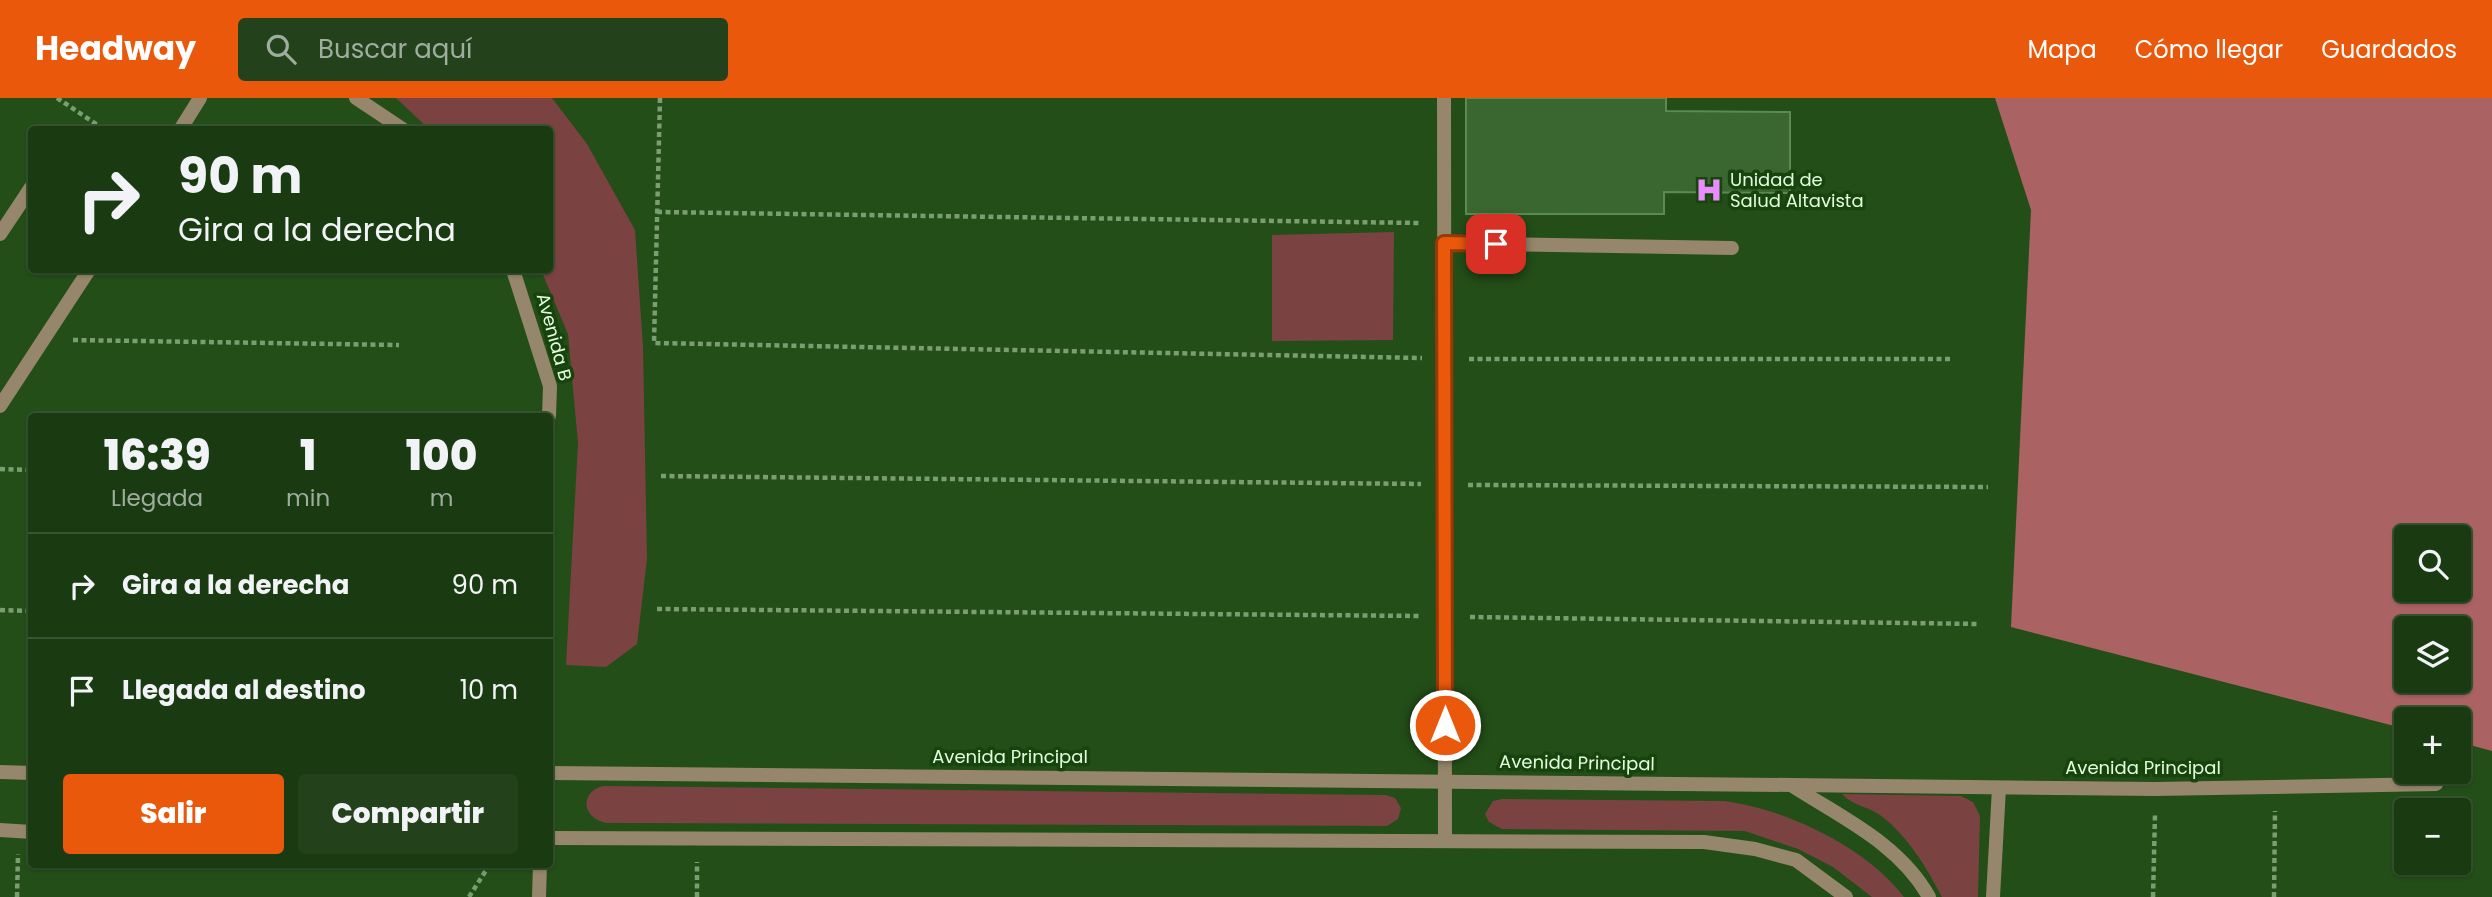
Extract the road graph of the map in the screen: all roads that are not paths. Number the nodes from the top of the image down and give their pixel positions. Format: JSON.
{"nodes":[{"id":1,"x":200,"y":98,"type":"edge"},
{"id":2,"x":356,"y":98,"type":"edge"},
{"id":3,"x":1444,"y":98,"type":"edge"},
{"id":4,"x":182,"y":126,"type":"edge"},
{"id":5,"x":398,"y":126,"type":"edge"},
{"id":6,"x":28,"y":192,"type":"edge"},
{"id":7,"x":0,"y":234,"type":"edge"},
{"id":8,"x":1444,"y":243,"type":"junction"},
{"id":9,"x":1732,"y":248,"type":"dead end"},
{"id":10,"x":87,"y":273,"type":"edge"},
{"id":11,"x":514,"y":273,"type":"edge"},
{"id":12,"x":0,"y":406,"type":"edge"},
{"id":13,"x":549,"y":413,"type":"edge"},
{"id":14,"x":0,"y":772,"type":"edge"},
{"id":15,"x":28,"y":773,"type":"edge"},
{"id":16,"x":553,"y":773,"type":"edge"},
{"id":17,"x":1445,"y":780,"type":"junction"},
{"id":18,"x":1791,"y":785,"type":"junction"},
{"id":19,"x":2436,"y":785,"type":"dead end"},
{"id":20,"x":1999,"y":788,"type":"junction"},
{"id":21,"x":0,"y":830,"type":"edge"},
{"id":22,"x":25,"y":832,"type":"edge"},
{"id":23,"x":553,"y":838,"type":"edge"},
{"id":24,"x":1445,"y":841,"type":"junction"},
{"id":25,"x":540,"y":868,"type":"edge"},
{"id":26,"x":539,"y":897,"type":"edge"},
{"id":27,"x":1846,"y":897,"type":"edge"},
{"id":28,"x":1928,"y":897,"type":"edge"},
{"id":29,"x":1993,"y":897,"type":"edge"}],
"edges":[{"from":1,"to":4,"type":"street"},
{"from":2,"to":5,"type":"street"},
{"from":3,"to":8,"type":"street"},
{"from":6,"to":7,"type":"street"},
{"from":8,"to":9,"type":"street"},
{"from":8,"to":17,"type":"street"},
{"from":10,"to":12,"type":"street"},
{"from":11,"to":13,"type":"street","name":"Avenida B"},
{"from":14,"to":15,"type":"street"},
{"from":16,"to":17,"type":"street","name":"Avenida Principal"},
{"from":17,"to":18,"type":"street","name":"Avenida Principal"},
{"from":17,"to":24,"type":"street"},
{"from":18,"to":20,"type":"street","name":"Avenida Principal"},
{"from":18,"to":28,"type":"street"},
{"from":19,"to":20,"type":"street","name":"Avenida Principal"},
{"from":20,"to":29,"type":"street"},
{"from":21,"to":22,"type":"street"},
{"from":23,"to":24,"type":"street"},
{"from":24,"to":27,"type":"street"},
{"from":25,"to":26,"type":"street"}]}
